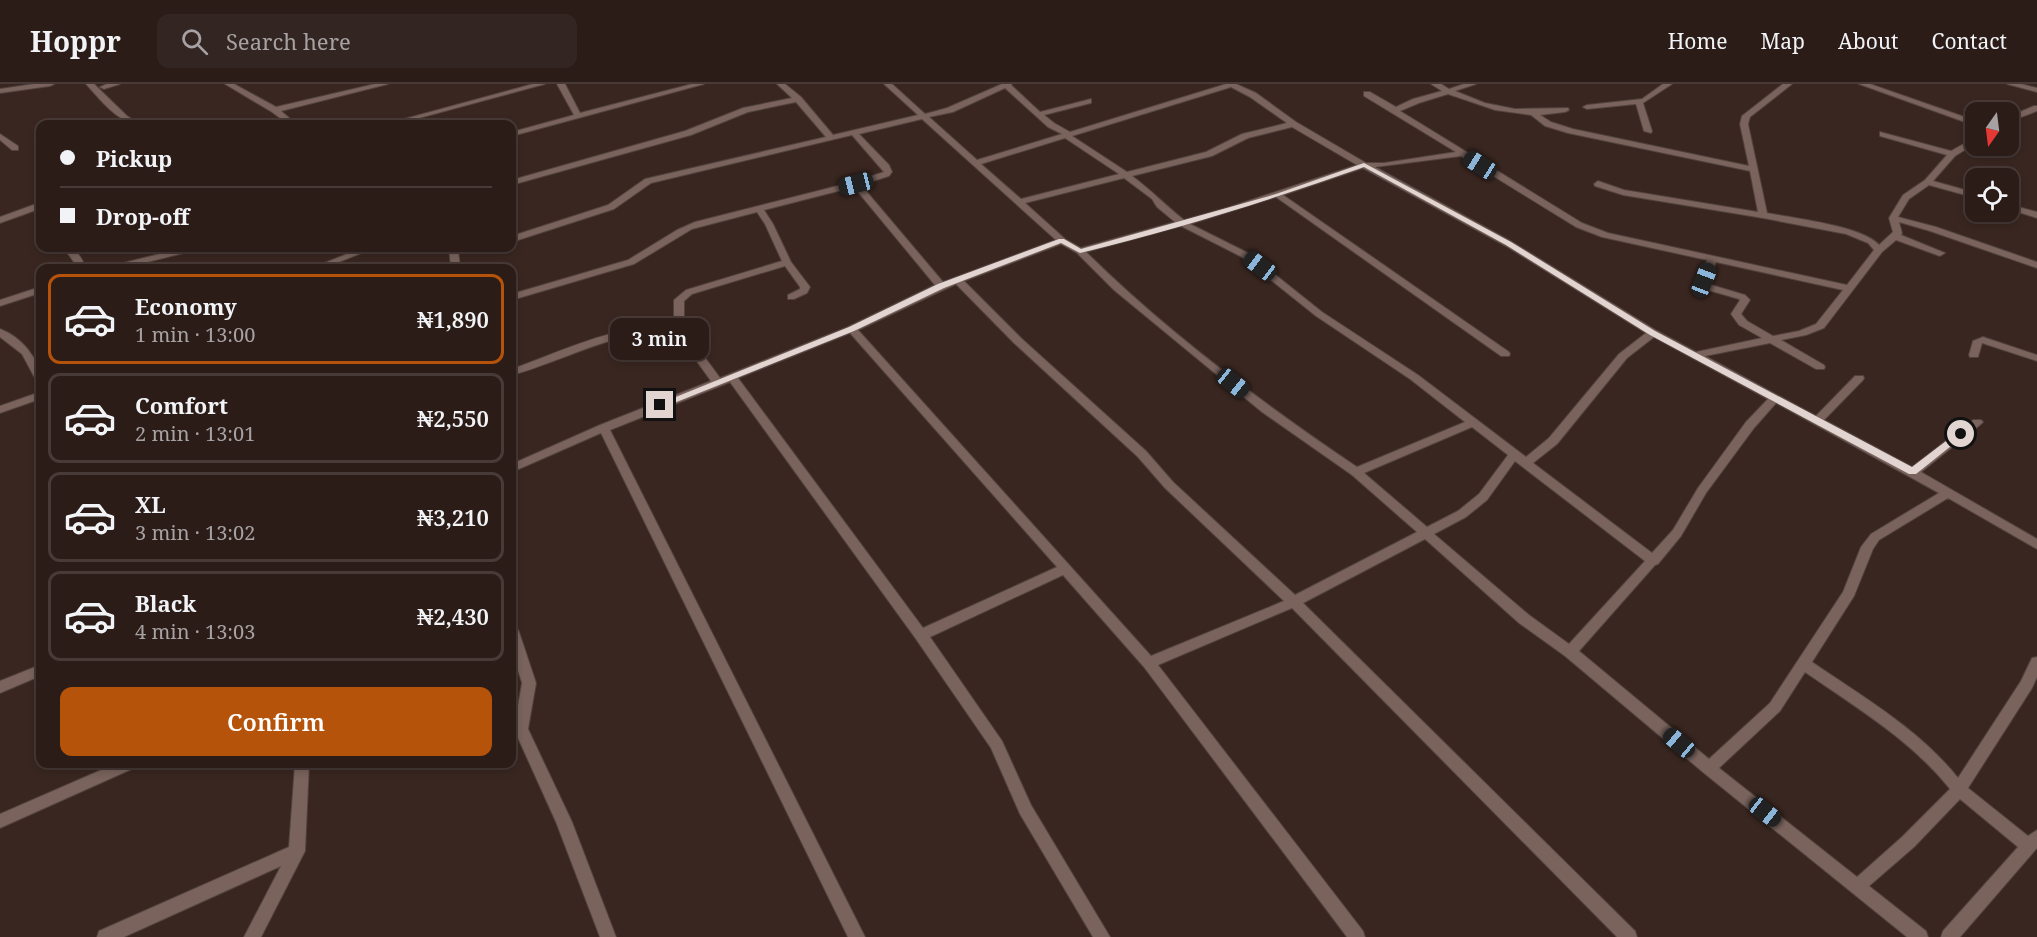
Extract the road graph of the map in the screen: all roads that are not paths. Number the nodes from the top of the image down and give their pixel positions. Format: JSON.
{"nodes":[{"id":1,"x":50,"y":84,"type":"edge"},
{"id":2,"x":90,"y":84,"type":"edge"},
{"id":3,"x":116,"y":84,"type":"edge"},
{"id":4,"x":239,"y":84,"type":"edge"},
{"id":5,"x":384,"y":84,"type":"edge"},
{"id":6,"x":541,"y":84,"type":"edge"},
{"id":7,"x":561,"y":84,"type":"edge"},
{"id":8,"x":700,"y":84,"type":"edge"},
{"id":9,"x":782,"y":84,"type":"edge"},
{"id":10,"x":888,"y":84,"type":"edge"},
{"id":11,"x":1007,"y":84,"type":"edge"},
{"id":12,"x":1435,"y":84,"type":"edge"},
{"id":13,"x":1472,"y":84,"type":"edge"},
{"id":14,"x":1668,"y":84,"type":"edge"},
{"id":15,"x":1785,"y":84,"type":"edge"},
{"id":16,"x":1863,"y":84,"type":"edge"},
{"id":17,"x":2011,"y":84,"type":"edge"},
{"id":18,"x":229,"y":85,"type":"edge"},
{"id":19,"x":1231,"y":85,"type":"edge"},
{"id":20,"x":102,"y":87,"type":"edge"},
{"id":21,"x":3,"y":88,"type":"edge"},
{"id":22,"x":2037,"y":90,"type":"edge"},
{"id":23,"x":1448,"y":91,"type":"junction"},
{"id":24,"x":1367,"y":94,"type":"dead end"},
{"id":25,"x":798,"y":99,"type":"junction"},
{"id":26,"x":1088,"y":101,"type":"dead end"},
{"id":27,"x":1639,"y":102,"type":"junction"},
{"id":28,"x":1587,"y":107,"type":"dead end"},
{"id":29,"x":2037,"y":108,"type":"edge"},
{"id":30,"x":1394,"y":109,"type":"junction"},
{"id":31,"x":275,"y":110,"type":"junction"},
{"id":32,"x":1565,"y":110,"type":"dead end"},
{"id":33,"x":1040,"y":114,"type":"junction"},
{"id":34,"x":1535,"y":115,"type":"junction"},
{"id":35,"x":2019,"y":115,"type":"edge"},
{"id":36,"x":578,"y":116,"type":"junction"},
{"id":37,"x":922,"y":116,"type":"junction"},
{"id":38,"x":128,"y":120,"type":"edge"},
{"id":39,"x":287,"y":120,"type":"edge"},
{"id":40,"x":405,"y":120,"type":"edge"},
{"id":41,"x":1965,"y":120,"type":"edge"},
{"id":42,"x":1293,"y":124,"type":"junction"},
{"id":43,"x":1051,"y":125,"type":"junction"},
{"id":44,"x":1648,"y":131,"type":"dead end"},
{"id":45,"x":853,"y":132,"type":"junction"},
{"id":46,"x":516,"y":133,"type":"edge"},
{"id":47,"x":1067,"y":134,"type":"junction"},
{"id":48,"x":1882,"y":134,"type":"dead end"},
{"id":49,"x":0,"y":136,"type":"edge"},
{"id":50,"x":830,"y":137,"type":"junction"},
{"id":51,"x":1055,"y":138,"type":"junction"},
{"id":52,"x":1965,"y":146,"type":"edge"},
{"id":53,"x":15,"y":148,"type":"dead end"},
{"id":54,"x":1461,"y":154,"type":"junction"},
{"id":55,"x":1952,"y":154,"type":"junction"},
{"id":56,"x":975,"y":163,"type":"junction"},
{"id":57,"x":1364,"y":165,"type":"junction"},
{"id":58,"x":1755,"y":170,"type":"junction"},
{"id":59,"x":1124,"y":174,"type":"junction"},
{"id":60,"x":516,"y":181,"type":"edge"},
{"id":61,"x":1929,"y":182,"type":"junction"},
{"id":62,"x":856,"y":184,"type":"junction"},
{"id":63,"x":1598,"y":184,"type":"dead end"},
{"id":64,"x":1965,"y":193,"type":"edge"},
{"id":65,"x":1278,"y":195,"type":"junction"},
{"id":66,"x":1020,"y":202,"type":"junction"},
{"id":67,"x":36,"y":207,"type":"dead end"},
{"id":68,"x":759,"y":209,"type":"junction"},
{"id":69,"x":2019,"y":209,"type":"edge"},
{"id":70,"x":1763,"y":214,"type":"junction"},
{"id":71,"x":2037,"y":215,"type":"edge"},
{"id":72,"x":1893,"y":218,"type":"junction"},
{"id":73,"x":0,"y":220,"type":"edge"},
{"id":74,"x":1182,"y":223,"type":"junction"},
{"id":75,"x":1863,"y":236,"type":"junction"},
{"id":76,"x":516,"y":238,"type":"edge"},
{"id":77,"x":1892,"y":239,"type":"junction"},
{"id":78,"x":1062,"y":241,"type":"junction"},
{"id":79,"x":1879,"y":250,"type":"junction"},
{"id":80,"x":1080,"y":251,"type":"junction"},
{"id":81,"x":177,"y":252,"type":"edge"},
{"id":82,"x":359,"y":252,"type":"edge"},
{"id":83,"x":1940,"y":253,"type":"dead end"},
{"id":84,"x":1712,"y":260,"type":"junction"},
{"id":85,"x":786,"y":262,"type":"junction"},
{"id":86,"x":130,"y":264,"type":"edge"},
{"id":87,"x":330,"y":264,"type":"edge"},
{"id":88,"x":2037,"y":265,"type":"edge"},
{"id":89,"x":959,"y":281,"type":"junction"},
{"id":90,"x":941,"y":286,"type":"junction"},
{"id":91,"x":1847,"y":288,"type":"junction"},
{"id":92,"x":36,"y":291,"type":"edge"},
{"id":93,"x":516,"y":296,"type":"edge"},
{"id":94,"x":791,"y":297,"type":"dead end"},
{"id":95,"x":0,"y":303,"type":"edge"},
{"id":96,"x":679,"y":329,"type":"junction"},
{"id":97,"x":852,"y":329,"type":"junction"},
{"id":98,"x":0,"y":332,"type":"edge"},
{"id":99,"x":1653,"y":333,"type":"junction"},
{"id":100,"x":1770,"y":340,"type":"junction"},
{"id":101,"x":1505,"y":354,"type":"dead end"},
{"id":102,"x":1696,"y":355,"type":"junction"},
{"id":103,"x":1974,"y":355,"type":"dead end"},
{"id":104,"x":2037,"y":358,"type":"edge"},
{"id":105,"x":1820,"y":367,"type":"dead end"},
{"id":106,"x":36,"y":368,"type":"edge"},
{"id":107,"x":516,"y":371,"type":"edge"},
{"id":108,"x":732,"y":378,"type":"junction"},
{"id":109,"x":1859,"y":378,"type":"dead end"},
{"id":110,"x":717,"y":382,"type":"junction"},
{"id":111,"x":36,"y":396,"type":"edge"},
{"id":112,"x":1775,"y":397,"type":"junction"},
{"id":113,"x":0,"y":410,"type":"edge"},
{"id":114,"x":1818,"y":420,"type":"junction"},
{"id":115,"x":1474,"y":422,"type":"junction"},
{"id":116,"x":1977,"y":422,"type":"dead end"},
{"id":117,"x":604,"y":428,"type":"junction"},
{"id":118,"x":1515,"y":453,"type":"junction"},
{"id":119,"x":1527,"y":462,"type":"junction"},
{"id":120,"x":516,"y":466,"type":"edge"},
{"id":121,"x":1356,"y":472,"type":"junction"},
{"id":122,"x":1912,"y":472,"type":"junction"},
{"id":123,"x":1947,"y":492,"type":"junction"},
{"id":124,"x":1426,"y":535,"type":"junction"},
{"id":125,"x":2037,"y":545,"type":"edge"},
{"id":126,"x":1654,"y":561,"type":"junction"},
{"id":127,"x":1065,"y":569,"type":"junction"},
{"id":128,"x":1294,"y":602,"type":"junction"},
{"id":129,"x":921,"y":636,"type":"junction"},
{"id":130,"x":516,"y":643,"type":"edge"},
{"id":131,"x":1570,"y":652,"type":"junction"},
{"id":132,"x":1149,"y":663,"type":"junction"},
{"id":133,"x":1803,"y":663,"type":"junction"},
{"id":134,"x":2037,"y":663,"type":"edge"},
{"id":135,"x":36,"y":672,"type":"edge"},
{"id":136,"x":0,"y":687,"type":"edge"},
{"id":137,"x":120,"y":768,"type":"edge"},
{"id":138,"x":302,"y":768,"type":"edge"},
{"id":139,"x":1709,"y":768,"type":"junction"},
{"id":140,"x":1959,"y":790,"type":"junction"},
{"id":141,"x":0,"y":821,"type":"edge"},
{"id":142,"x":2033,"y":842,"type":"edge"},
{"id":143,"x":297,"y":851,"type":"junction"},
{"id":144,"x":1858,"y":886,"type":"junction"},
{"id":145,"x":105,"y":937,"type":"edge"},
{"id":146,"x":252,"y":937,"type":"edge"},
{"id":147,"x":608,"y":937,"type":"edge"},
{"id":148,"x":857,"y":937,"type":"edge"},
{"id":149,"x":1102,"y":937,"type":"edge"},
{"id":150,"x":1357,"y":937,"type":"edge"},
{"id":151,"x":1629,"y":937,"type":"edge"},
{"id":152,"x":1920,"y":937,"type":"edge"},
{"id":153,"x":1949,"y":937,"type":"edge"}],
"edges":[{"from":1,"to":21,"type":"street"},
{"from":2,"to":20,"type":"street"},
{"from":3,"to":20,"type":"street"},
{"from":4,"to":18,"type":"street"},
{"from":5,"to":31,"type":"street"},
{"from":6,"to":40,"type":"street"},
{"from":7,"to":36,"type":"street"},
{"from":8,"to":36,"type":"street"},
{"from":9,"to":25,"type":"street"},
{"from":10,"to":37,"type":"street"},
{"from":11,"to":33,"type":"street"},
{"from":11,"to":37,"type":"street"},
{"from":12,"to":23,"type":"street"},
{"from":13,"to":23,"type":"street"},
{"from":14,"to":27,"type":"street"},
{"from":15,"to":58,"type":"street"},
{"from":16,"to":41,"type":"street"},
{"from":17,"to":22,"type":"street"},
{"from":18,"to":31,"type":"street"},
{"from":19,"to":42,"type":"street"},
{"from":19,"to":47,"type":"street"},
{"from":20,"to":38,"type":"street"},
{"from":23,"to":30,"type":"street"},
{"from":23,"to":34,"type":"street"},
{"from":24,"to":30,"type":"street"},
{"from":25,"to":50,"type":"street"},
{"from":25,"to":60,"type":"street"},
{"from":26,"to":33,"type":"street"},
{"from":27,"to":28,"type":"street"},
{"from":27,"to":44,"type":"street"},
{"from":29,"to":35,"type":"street"},
{"from":30,"to":54,"type":"street"},
{"from":31,"to":39,"type":"street"},
{"from":32,"to":34,"type":"street"},
{"from":33,"to":43,"type":"street"},
{"from":34,"to":58,"type":"street"},
{"from":36,"to":46,"type":"street"},
{"from":37,"to":45,"type":"street"},
{"from":37,"to":56,"type":"street"},
{"from":42,"to":57,"type":"street"},
{"from":42,"to":59,"type":"street"},
{"from":43,"to":47,"type":"street"},
{"from":43,"to":51,"type":"street"},
{"from":45,"to":50,"type":"street"},
{"from":45,"to":62,"type":"street"},
{"from":47,"to":51,"type":"street"},
{"from":47,"to":59,"type":"street"},
{"from":48,"to":55,"type":"street"},
{"from":49,"to":53,"type":"street"},
{"from":50,"to":76,"type":"street"},
{"from":51,"to":56,"type":"street"},
{"from":52,"to":55,"type":"street"},
{"from":54,"to":57,"type":"street"},
{"from":54,"to":84,"type":"street"},
{"from":55,"to":61,"type":"street"},
{"from":56,"to":66,"type":"street"},
{"from":57,"to":65,"type":"street"},
{"from":57,"to":99,"type":"street"},
{"from":58,"to":70,"type":"street"},
{"from":59,"to":66,"type":"street"},
{"from":59,"to":74,"type":"street"},
{"from":61,"to":64,"type":"street"},
{"from":61,"to":72,"type":"street"},
{"from":62,"to":68,"type":"street"},
{"from":62,"to":90,"type":"street"},
{"from":63,"to":70,"type":"street"},
{"from":65,"to":74,"type":"street"},
{"from":65,"to":101,"type":"street"},
{"from":66,"to":78,"type":"street"},
{"from":67,"to":73,"type":"street"},
{"from":68,"to":85,"type":"street"},
{"from":68,"to":93,"type":"street"},
{"from":69,"to":71,"type":"street"},
{"from":70,"to":75,"type":"street"},
{"from":72,"to":77,"type":"street"},
{"from":72,"to":88,"type":"street"},
{"from":74,"to":80,"type":"street"},
{"from":74,"to":115,"type":"street"},
{"from":75,"to":77,"type":"street"},
{"from":75,"to":79,"type":"street"},
{"from":77,"to":79,"type":"street"},
{"from":77,"to":83,"type":"street"},
{"from":78,"to":80,"type":"street"},
{"from":78,"to":89,"type":"street"},
{"from":79,"to":91,"type":"street"},
{"from":80,"to":121,"type":"street"},
{"from":81,"to":86,"type":"street"},
{"from":82,"to":87,"type":"street"},
{"from":84,"to":91,"type":"street"},
{"from":84,"to":100,"type":"street"},
{"from":85,"to":94,"type":"street"},
{"from":85,"to":96,"type":"street"},
{"from":89,"to":90,"type":"street"},
{"from":89,"to":128,"type":"street"},
{"from":90,"to":97,"type":"street"},
{"from":91,"to":100,"type":"street"},
{"from":92,"to":95,"type":"street"},
{"from":96,"to":107,"type":"street"},
{"from":96,"to":110,"type":"street"},
{"from":97,"to":108,"type":"street"},
{"from":97,"to":127,"type":"street"},
{"from":98,"to":106,"type":"street"},
{"from":99,"to":102,"type":"street"},
{"from":99,"to":119,"type":"street"},
{"from":100,"to":102,"type":"street"},
{"from":100,"to":105,"type":"street"},
{"from":102,"to":112,"type":"street"},
{"from":103,"to":104,"type":"street"},
{"from":108,"to":110,"type":"street"},
{"from":108,"to":129,"type":"street"},
{"from":109,"to":114,"type":"street"},
{"from":110,"to":117,"type":"street"},
{"from":111,"to":113,"type":"street"},
{"from":112,"to":114,"type":"street"},
{"from":112,"to":126,"type":"street"},
{"from":114,"to":122,"type":"street"},
{"from":115,"to":118,"type":"street"},
{"from":115,"to":121,"type":"street"},
{"from":116,"to":122,"type":"street"},
{"from":117,"to":120,"type":"street"},
{"from":117,"to":148,"type":"street"},
{"from":118,"to":119,"type":"street"},
{"from":118,"to":124,"type":"street"},
{"from":119,"to":126,"type":"street"},
{"from":121,"to":124,"type":"street"},
{"from":122,"to":123,"type":"street"},
{"from":123,"to":125,"type":"street"},
{"from":123,"to":133,"type":"street"},
{"from":124,"to":128,"type":"street"},
{"from":124,"to":131,"type":"street"},
{"from":126,"to":131,"type":"street"},
{"from":127,"to":129,"type":"street"},
{"from":127,"to":132,"type":"street"},
{"from":128,"to":132,"type":"street"},
{"from":128,"to":151,"type":"street"},
{"from":129,"to":149,"type":"street"},
{"from":130,"to":147,"type":"street"},
{"from":131,"to":139,"type":"street"},
{"from":132,"to":150,"type":"street"},
{"from":133,"to":139,"type":"street"},
{"from":133,"to":140,"type":"street"},
{"from":134,"to":140,"type":"street"},
{"from":135,"to":136,"type":"street"},
{"from":137,"to":141,"type":"street"},
{"from":138,"to":143,"type":"street"},
{"from":139,"to":144,"type":"street"},
{"from":140,"to":142,"type":"street"},
{"from":140,"to":144,"type":"street"},
{"from":142,"to":153,"type":"street"},
{"from":143,"to":145,"type":"street"},
{"from":143,"to":146,"type":"street"},
{"from":144,"to":152,"type":"street"}]}
